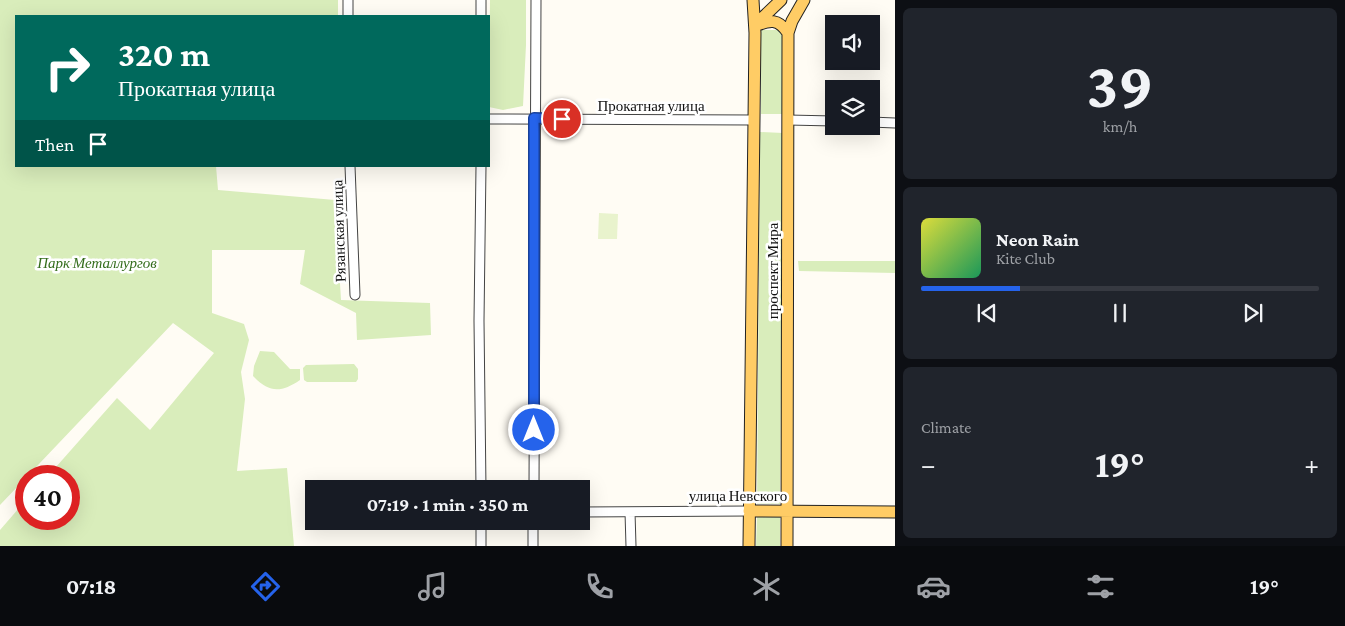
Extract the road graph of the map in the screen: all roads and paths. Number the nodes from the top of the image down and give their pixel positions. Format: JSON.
{"nodes":[{"id":1,"x":348,"y":0,"type":"edge"},
{"id":2,"x":481,"y":0,"type":"edge"},
{"id":3,"x":536,"y":0,"type":"edge"},
{"id":4,"x":753,"y":0,"type":"edge"},
{"id":5,"x":781,"y":0,"type":"edge"},
{"id":6,"x":804,"y":0,"type":"edge"},
{"id":7,"x":348,"y":15,"type":"edge"},
{"id":8,"x":481,"y":15,"type":"edge"},
{"id":9,"x":755,"y":26,"type":"junction"},
{"id":10,"x":788,"y":33,"type":"junction"},
{"id":11,"x":534,"y":118,"type":"junction"},
{"id":12,"x":490,"y":119,"type":"edge"},
{"id":13,"x":753,"y":120,"type":"junction"},
{"id":14,"x":788,"y":120,"type":"junction"},
{"id":15,"x":825,"y":121,"type":"edge"},
{"id":16,"x":880,"y":122,"type":"edge"},
{"id":17,"x":895,"y":123,"type":"edge"},
{"id":18,"x":350,"y":167,"type":"edge"},
{"id":19,"x":481,"y":167,"type":"edge"},
{"id":20,"x":355,"y":295,"type":"dead end"},
{"id":21,"x":481,"y":480,"type":"edge"},
{"id":22,"x":534,"y":480,"type":"edge"},
{"id":23,"x":749,"y":511,"type":"junction"},
{"id":24,"x":788,"y":511,"type":"junction"},
{"id":25,"x":590,"y":512,"type":"edge"},
{"id":26,"x":630,"y":512,"type":"junction"},
{"id":27,"x":895,"y":512,"type":"edge"},
{"id":28,"x":482,"y":530,"type":"edge"},
{"id":29,"x":533,"y":530,"type":"edge"},
{"id":30,"x":481,"y":546,"type":"edge"},
{"id":31,"x":534,"y":546,"type":"edge"},
{"id":32,"x":631,"y":546,"type":"edge"},
{"id":33,"x":749,"y":546,"type":"edge"},
{"id":34,"x":787,"y":546,"type":"edge"}],
"edges":[{"from":1,"to":7,"type":"street"},
{"from":2,"to":8,"type":"street"},
{"from":3,"to":11,"type":"street"},
{"from":4,"to":9,"type":"main road","name":"проспект Мира"},
{"from":5,"to":9,"type":"main road"},
{"from":6,"to":10,"type":"main road","name":"проспект Мира"},
{"from":9,"to":10,"type":"main road"},
{"from":9,"to":13,"type":"main road","name":"проспект Мира"},
{"from":10,"to":14,"type":"main road","name":"проспект Мира"},
{"from":11,"to":12,"type":"street","name":"Прокатная улица"},
{"from":11,"to":13,"type":"street","name":"Прокатная улица"},
{"from":11,"to":22,"type":"street"},
{"from":13,"to":23,"type":"main road","name":"проспект Мира"},
{"from":14,"to":15,"type":"street"},
{"from":14,"to":24,"type":"main road","name":"проспект Мира"},
{"from":16,"to":17,"type":"street"},
{"from":18,"to":20,"type":"street","name":"Рязанская улица"},
{"from":19,"to":21,"type":"street"},
{"from":23,"to":24,"type":"main road","name":"улица Невского"},
{"from":23,"to":26,"type":"street","name":"улица Невского"},
{"from":23,"to":33,"type":"main road","name":"проспект Мира"},
{"from":24,"to":27,"type":"main road","name":"улица Невского"},
{"from":24,"to":34,"type":"main road","name":"проспект Мира"},
{"from":25,"to":26,"type":"street","name":"улица Невского"},
{"from":26,"to":32,"type":"street"},
{"from":28,"to":30,"type":"street"},
{"from":29,"to":31,"type":"street"}]}
